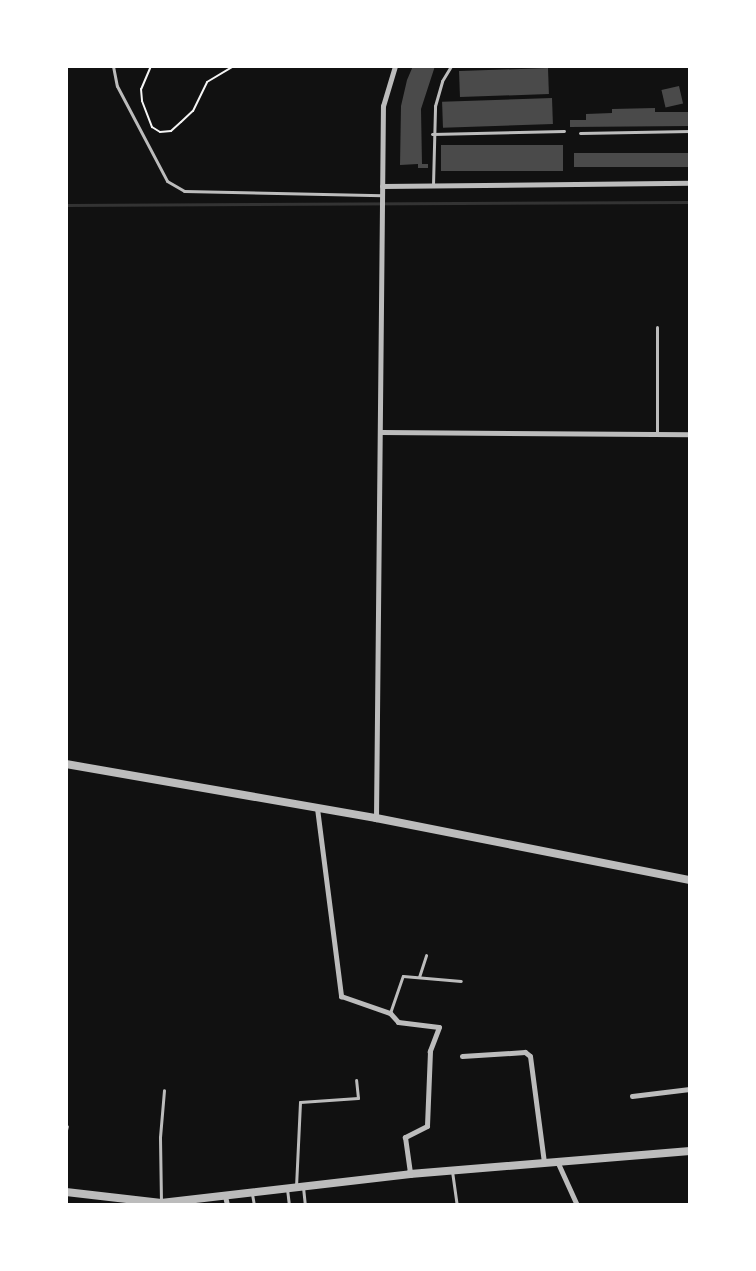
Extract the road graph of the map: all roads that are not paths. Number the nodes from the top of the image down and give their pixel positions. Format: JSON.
{"nodes":[{"id":1,"x":113,"y":66,"type":"edge"},
{"id":2,"x":395,"y":66,"type":"edge"},
{"id":3,"x":451,"y":66,"type":"edge"},
{"id":4,"x":564,"y":131,"type":"dead end"},
{"id":5,"x":690,"y":131,"type":"edge"},
{"id":6,"x":580,"y":133,"type":"dead end"},
{"id":7,"x":432,"y":134,"type":"junction"},
{"id":8,"x":690,"y":182,"type":"edge"},
{"id":9,"x":433,"y":185,"type":"junction"},
{"id":10,"x":382,"y":186,"type":"junction"},
{"id":11,"x":382,"y":195,"type":"junction"},
{"id":12,"x":657,"y":327,"type":"dead end"},
{"id":13,"x":381,"y":432,"type":"junction"},
{"id":14,"x":657,"y":433,"type":"junction"},
{"id":15,"x":690,"y":434,"type":"edge"},
{"id":16,"x":66,"y":764,"type":"edge"},
{"id":17,"x":317,"y":808,"type":"junction"},
{"id":18,"x":376,"y":818,"type":"junction"},
{"id":19,"x":690,"y":880,"type":"edge"},
{"id":20,"x":426,"y":955,"type":"dead end"},
{"id":21,"x":419,"y":977,"type":"junction"},
{"id":22,"x":460,"y":981,"type":"dead end"},
{"id":23,"x":390,"y":1013,"type":"junction"},
{"id":24,"x":462,"y":1056,"type":"dead end"},
{"id":25,"x":356,"y":1080,"type":"dead end"},
{"id":26,"x":690,"y":1089,"type":"edge"},
{"id":27,"x":164,"y":1090,"type":"dead end"},
{"id":28,"x":632,"y":1096,"type":"dead end"},
{"id":29,"x":66,"y":1126,"type":"edge"},
{"id":30,"x":66,"y":1130,"type":"edge"},
{"id":31,"x":690,"y":1151,"type":"edge"},
{"id":32,"x":558,"y":1161,"type":"junction"},
{"id":33,"x":544,"y":1162,"type":"junction"},
{"id":34,"x":452,"y":1170,"type":"junction"},
{"id":35,"x":410,"y":1174,"type":"junction"},
{"id":36,"x":300,"y":1187,"type":"junction"},
{"id":37,"x":287,"y":1189,"type":"junction"},
{"id":38,"x":66,"y":1192,"type":"edge"},
{"id":39,"x":252,"y":1193,"type":"junction"},
{"id":40,"x":226,"y":1200,"type":"edge"},
{"id":41,"x":116,"y":1201,"type":"edge"},
{"id":42,"x":161,"y":1203,"type":"junction"},
{"id":43,"x":254,"y":1205,"type":"edge"},
{"id":44,"x":289,"y":1205,"type":"edge"},
{"id":45,"x":305,"y":1205,"type":"edge"},
{"id":46,"x":457,"y":1205,"type":"edge"},
{"id":47,"x":578,"y":1205,"type":"edge"}],
"edges":[{"from":1,"to":11,"type":"lane"},
{"from":2,"to":10,"type":"street"},
{"from":3,"to":7,"type":"lane"},
{"from":4,"to":7,"type":"lane"},
{"from":5,"to":6,"type":"lane"},
{"from":7,"to":9,"type":"lane"},
{"from":8,"to":9,"type":"street"},
{"from":9,"to":10,"type":"street"},
{"from":10,"to":11,"type":"street"},
{"from":11,"to":13,"type":"street"},
{"from":12,"to":14,"type":"lane"},
{"from":13,"to":14,"type":"street"},
{"from":13,"to":18,"type":"street"},
{"from":14,"to":15,"type":"street"},
{"from":16,"to":17,"type":"street"},
{"from":17,"to":18,"type":"street"},
{"from":17,"to":23,"type":"street"},
{"from":18,"to":19,"type":"street"},
{"from":20,"to":21,"type":"lane"},
{"from":21,"to":22,"type":"lane"},
{"from":21,"to":23,"type":"lane"},
{"from":23,"to":35,"type":"street"},
{"from":24,"to":33,"type":"street"},
{"from":25,"to":36,"type":"lane"},
{"from":26,"to":28,"type":"street"},
{"from":27,"to":42,"type":"lane"},
{"from":29,"to":30,"type":"lane"},
{"from":31,"to":32,"type":"street"},
{"from":32,"to":33,"type":"street"},
{"from":32,"to":47,"type":"street"},
{"from":33,"to":34,"type":"street"},
{"from":34,"to":35,"type":"street"},
{"from":34,"to":46,"type":"lane"},
{"from":35,"to":36,"type":"street"},
{"from":36,"to":37,"type":"street"},
{"from":36,"to":45,"type":"lane"},
{"from":37,"to":39,"type":"street"},
{"from":37,"to":44,"type":"lane"},
{"from":38,"to":41,"type":"street"},
{"from":39,"to":40,"type":"street"},
{"from":39,"to":43,"type":"lane"},
{"from":40,"to":42,"type":"street"},
{"from":41,"to":42,"type":"street"}]}
